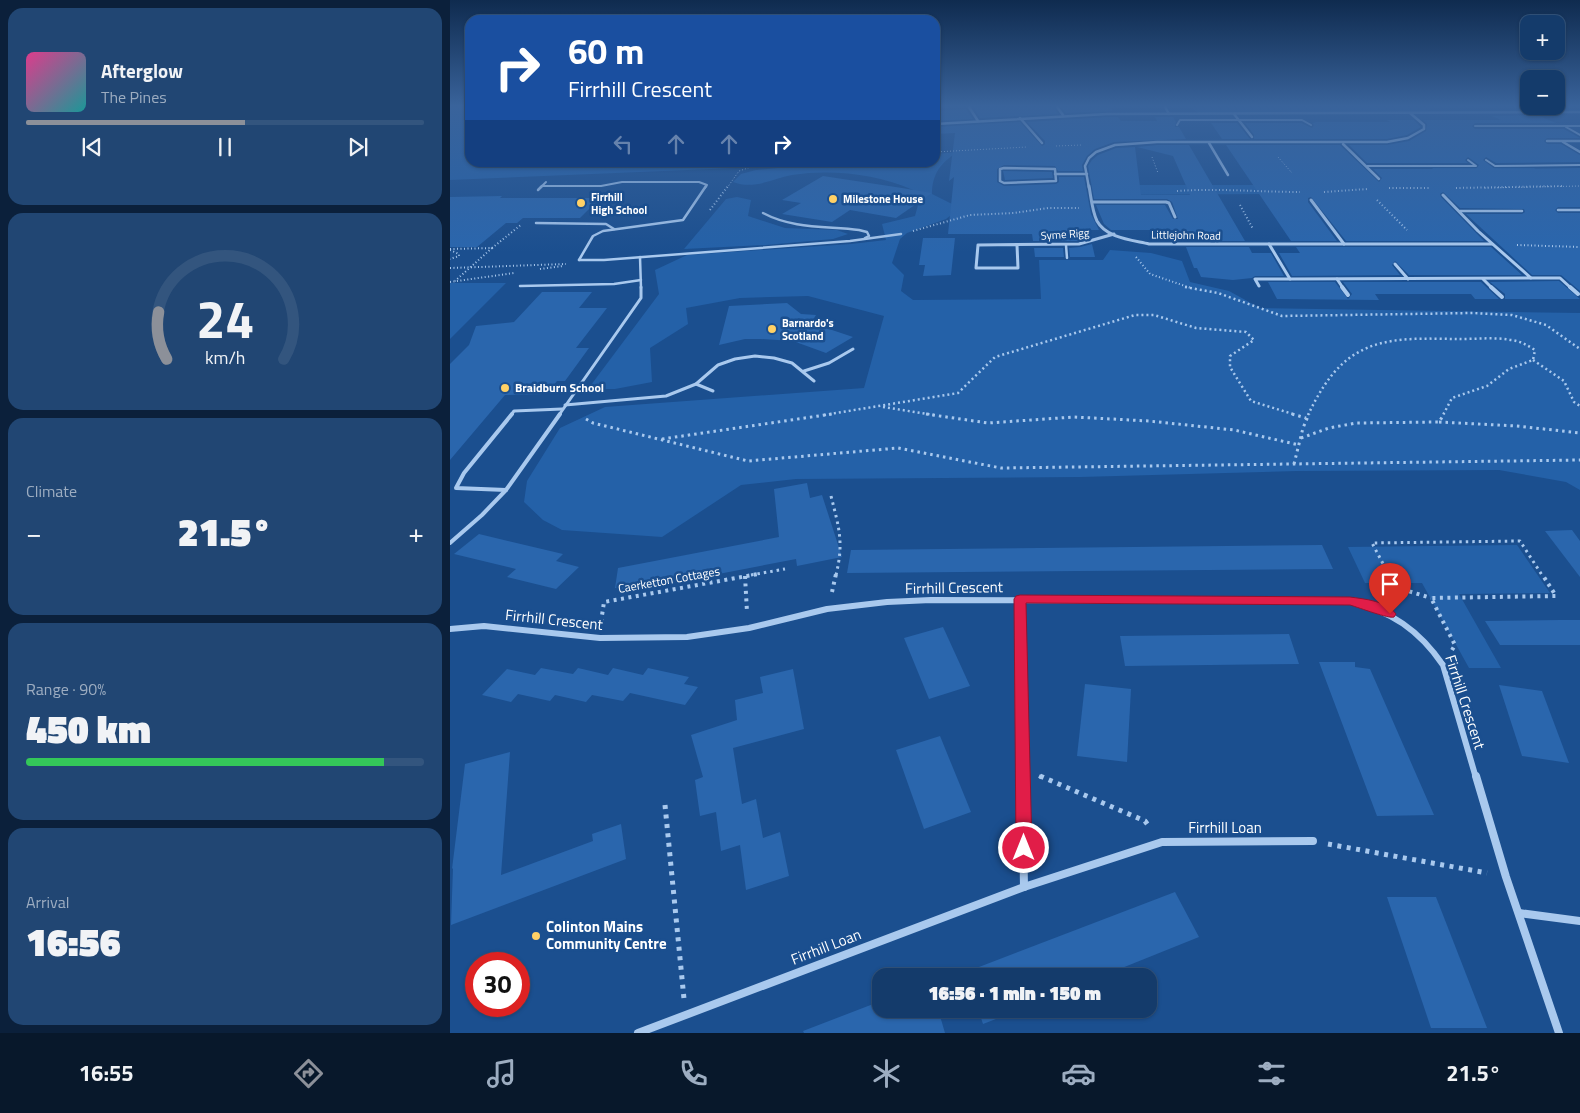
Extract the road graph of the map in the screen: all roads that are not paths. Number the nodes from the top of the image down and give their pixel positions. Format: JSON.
{"nodes":[{"id":1,"x":1090,"y":155,"type":"edge"},
{"id":2,"x":1216,"y":155,"type":"edge"},
{"id":3,"x":1355,"y":155,"type":"edge"},
{"id":4,"x":1468,"y":160,"type":"dead end"},
{"id":5,"x":1486,"y":160,"type":"dead end"},
{"id":6,"x":1367,"y":166,"type":"junction"},
{"id":7,"x":1580,"y":166,"type":"edge"},
{"id":8,"x":1055,"y":174,"type":"junction"},
{"id":9,"x":1087,"y":174,"type":"junction"},
{"id":10,"x":1228,"y":175,"type":"dead end"},
{"id":11,"x":1379,"y":180,"type":"dead end"},
{"id":12,"x":546,"y":182,"type":"dead end"},
{"id":13,"x":542,"y":186,"type":"junction"},
{"id":14,"x":538,"y":190,"type":"dead end"},
{"id":15,"x":1443,"y":195,"type":"dead end"},
{"id":16,"x":1311,"y":200,"type":"dead end"},
{"id":17,"x":1093,"y":202,"type":"junction"},
{"id":18,"x":1558,"y":210,"type":"dead end"},
{"id":19,"x":1580,"y":210,"type":"edge"},
{"id":20,"x":1460,"y":211,"type":"junction"},
{"id":21,"x":1522,"y":211,"type":"dead end"},
{"id":22,"x":763,"y":214,"type":"dead end"},
{"id":23,"x":1175,"y":217,"type":"dead end"},
{"id":24,"x":536,"y":223,"type":"dead end"},
{"id":25,"x":614,"y":230,"type":"junction"},
{"id":26,"x":901,"y":234,"type":"road end"},
{"id":27,"x":1114,"y":234,"type":"junction"},
{"id":28,"x":863,"y":239,"type":"junction"},
{"id":29,"x":1269,"y":244,"type":"junction"},
{"id":30,"x":1344,"y":244,"type":"junction"},
{"id":31,"x":1492,"y":244,"type":"junction"},
{"id":32,"x":1017,"y":245,"type":"junction"},
{"id":33,"x":1066,"y":245,"type":"junction"},
{"id":34,"x":640,"y":257,"type":"junction"},
{"id":35,"x":1067,"y":258,"type":"dead end"},
{"id":36,"x":1396,"y":264,"type":"dead end"},
{"id":37,"x":1531,"y":278,"type":"junction"},
{"id":38,"x":1290,"y":279,"type":"junction"},
{"id":39,"x":1337,"y":279,"type":"junction"},
{"id":40,"x":1408,"y":279,"type":"junction"},
{"id":41,"x":1483,"y":279,"type":"junction"},
{"id":42,"x":641,"y":280,"type":"junction"},
{"id":43,"x":520,"y":286,"type":"dead end"},
{"id":44,"x":1258,"y":286,"type":"dead end"},
{"id":45,"x":1578,"y":294,"type":"dead end"},
{"id":46,"x":1348,"y":296,"type":"dead end"},
{"id":47,"x":1502,"y":297,"type":"dead end"},
{"id":48,"x":853,"y":349,"type":"dead end"},
{"id":49,"x":804,"y":372,"type":"junction"},
{"id":50,"x":814,"y":381,"type":"dead end"},
{"id":51,"x":696,"y":384,"type":"junction"},
{"id":52,"x":713,"y":391,"type":"dead end"},
{"id":53,"x":564,"y":405,"type":"junction"},
{"id":54,"x":562,"y":409,"type":"junction"},
{"id":55,"x":506,"y":490,"type":"junction"},
{"id":56,"x":450,"y":543,"type":"edge"},
{"id":57,"x":1020,"y":599,"type":"junction"},
{"id":58,"x":450,"y":629,"type":"edge"},
{"id":59,"x":1313,"y":841,"type":"road end"},
{"id":60,"x":1024,"y":887,"type":"junction"},
{"id":61,"x":1519,"y":913,"type":"junction"},
{"id":62,"x":1580,"y":921,"type":"edge"},
{"id":63,"x":638,"y":1033,"type":"edge"},
{"id":64,"x":1559,"y":1033,"type":"edge"}],
"edges":[{"from":1,"to":9,"type":"street","name":"Littlejohn Road"},
{"from":2,"to":10,"type":"street"},
{"from":3,"to":6,"type":"street"},
{"from":4,"to":6,"type":"lane"},
{"from":5,"to":7,"type":"lane"},
{"from":6,"to":11,"type":"street"},
{"from":8,"to":8,"type":"street"},
{"from":8,"to":9,"type":"street"},
{"from":9,"to":17,"type":"street","name":"Littlejohn Road"},
{"from":12,"to":13,"type":"lane"},
{"from":13,"to":14,"type":"lane"},
{"from":13,"to":25,"type":"lane"},
{"from":15,"to":20,"type":"street"},
{"from":16,"to":30,"type":"street"},
{"from":17,"to":23,"type":"street"},
{"from":17,"to":27,"type":"street","name":"Littlejohn Road"},
{"from":18,"to":19,"type":"lane"},
{"from":20,"to":21,"type":"lane"},
{"from":20,"to":31,"type":"street"},
{"from":22,"to":28,"type":"lane"},
{"from":24,"to":25,"type":"lane"},
{"from":25,"to":34,"type":"lane"},
{"from":26,"to":28,"type":"lane"},
{"from":27,"to":29,"type":"street","name":"Littlejohn Road"},
{"from":27,"to":33,"type":"street","name":"Syme Rigg"},
{"from":28,"to":34,"type":"lane"},
{"from":29,"to":30,"type":"street","name":"Littlejohn Road"},
{"from":29,"to":38,"type":"street"},
{"from":30,"to":31,"type":"street","name":"Littlejohn Road"},
{"from":31,"to":37,"type":"street"},
{"from":32,"to":32,"type":"street","name":"Syme Rigg"},
{"from":32,"to":33,"type":"street","name":"Syme Rigg"},
{"from":33,"to":35,"type":"lane"},
{"from":34,"to":42,"type":"lane"},
{"from":36,"to":40,"type":"street"},
{"from":37,"to":41,"type":"street"},
{"from":37,"to":45,"type":"street"},
{"from":38,"to":39,"type":"street"},
{"from":38,"to":44,"type":"street"},
{"from":39,"to":40,"type":"street"},
{"from":39,"to":46,"type":"street"},
{"from":40,"to":41,"type":"street"},
{"from":41,"to":47,"type":"street"},
{"from":42,"to":43,"type":"lane"},
{"from":42,"to":53,"type":"lane"},
{"from":48,"to":49,"type":"lane"},
{"from":49,"to":50,"type":"lane"},
{"from":49,"to":51,"type":"lane"},
{"from":51,"to":52,"type":"lane"},
{"from":51,"to":53,"type":"lane"},
{"from":53,"to":54,"type":"lane"},
{"from":54,"to":55,"type":"lane"},
{"from":54,"to":55,"type":"lane"},
{"from":55,"to":56,"type":"lane"},
{"from":57,"to":58,"type":"street","name":"Firrhill Crescent"},
{"from":57,"to":60,"type":"street"},
{"from":57,"to":61,"type":"street","name":"Firrhill Crescent"},
{"from":59,"to":60,"type":"street","name":"Firrhill Loan"},
{"from":60,"to":63,"type":"street","name":"Firrhill Loan"},
{"from":61,"to":62,"type":"street"},
{"from":61,"to":64,"type":"street","name":"Firrhill Crescent"}]}
